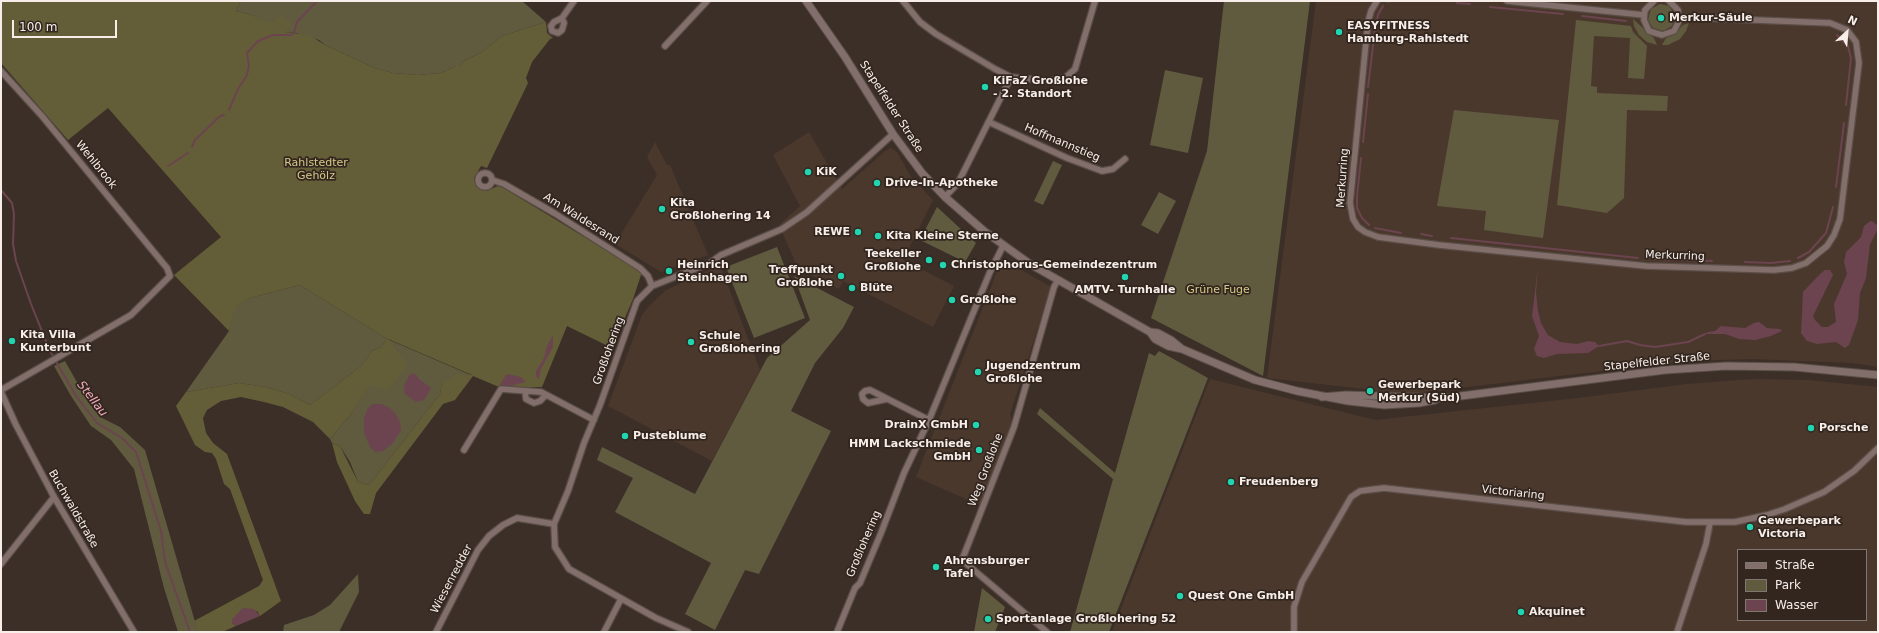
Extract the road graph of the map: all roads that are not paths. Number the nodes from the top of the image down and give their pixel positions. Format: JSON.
{"nodes":[{"id":1,"x":574,"y":1,"type":"edge"},
{"id":2,"x":707,"y":1,"type":"edge"},
{"id":3,"x":806,"y":1,"type":"edge"},
{"id":4,"x":903,"y":1,"type":"edge"},
{"id":5,"x":1095,"y":1,"type":"edge"},
{"id":6,"x":1377,"y":1,"type":"edge"},
{"id":7,"x":1507,"y":1,"type":"edge"},
{"id":8,"x":1654,"y":1,"type":"edge"},
{"id":9,"x":1669,"y":1,"type":"edge"},
{"id":10,"x":1644,"y":15,"type":"junction"},
{"id":11,"x":1680,"y":17,"type":"junction"},
{"id":12,"x":562,"y":18,"type":"dead end"},
{"id":13,"x":665,"y":46,"type":"dead end"},
{"id":14,"x":1,"y":71,"type":"edge"},
{"id":15,"x":1011,"y":77,"type":"junction"},
{"id":16,"x":989,"y":122,"type":"junction"},
{"id":17,"x":893,"y":134,"type":"junction"},
{"id":18,"x":1125,"y":159,"type":"dead end"},
{"id":19,"x":492,"y":180,"type":"dead end"},
{"id":20,"x":945,"y":197,"type":"junction"},
{"id":21,"x":1003,"y":246,"type":"junction"},
{"id":22,"x":1058,"y":280,"type":"junction"},
{"id":23,"x":652,"y":286,"type":"junction"},
{"id":24,"x":1876,"y":375,"type":"edge"},
{"id":25,"x":1,"y":391,"type":"edge"},
{"id":26,"x":524,"y":391,"type":"junction"},
{"id":27,"x":546,"y":395,"type":"junction"},
{"id":28,"x":1322,"y":397,"type":"junction"},
{"id":29,"x":1445,"y":398,"type":"junction"},
{"id":30,"x":887,"y":399,"type":"dead end"},
{"id":31,"x":594,"y":420,"type":"junction"},
{"id":32,"x":929,"y":420,"type":"junction"},
{"id":33,"x":1878,"y":448,"type":"edge"},
{"id":34,"x":464,"y":450,"type":"dead end"},
{"id":35,"x":54,"y":497,"type":"junction"},
{"id":36,"x":1710,"y":523,"type":"junction"},
{"id":37,"x":554,"y":524,"type":"junction"},
{"id":38,"x":1,"y":564,"type":"edge"},
{"id":39,"x":621,"y":599,"type":"junction"},
{"id":40,"x":134,"y":632,"type":"edge"},
{"id":41,"x":436,"y":632,"type":"edge"},
{"id":42,"x":604,"y":632,"type":"edge"},
{"id":43,"x":688,"y":632,"type":"edge"},
{"id":44,"x":837,"y":632,"type":"edge"},
{"id":45,"x":1047,"y":632,"type":"edge"},
{"id":46,"x":1294,"y":632,"type":"edge"},
{"id":47,"x":1676,"y":632,"type":"edge"}],
"edges":[{"from":1,"to":12,"type":"street"},
{"from":2,"to":13,"type":"street"},
{"from":3,"to":17,"type":"street","name":"Stapelfelder Straße"},
{"from":4,"to":15,"type":"street"},
{"from":5,"to":15,"type":"street"},
{"from":6,"to":11,"type":"street","name":"Merkurring"},
{"from":7,"to":10,"type":"street"},
{"from":8,"to":10,"type":"street"},
{"from":9,"to":11,"type":"street"},
{"from":10,"to":11,"type":"street"},
{"from":14,"to":25,"type":"street","name":"Wehlbrook"},
{"from":15,"to":16,"type":"street"},
{"from":16,"to":18,"type":"street","name":"Hoffmannstieg"},
{"from":16,"to":20,"type":"street"},
{"from":17,"to":20,"type":"street","name":"Stapelfelder Straße"},
{"from":17,"to":23,"type":"street","name":"Großlohering"},
{"from":19,"to":23,"type":"street","name":"Am Waldesrand"},
{"from":20,"to":21,"type":"street","name":"Stapelfelder Straße"},
{"from":21,"to":22,"type":"street","name":"Stapelfelder Straße"},
{"from":21,"to":32,"type":"street","name":"Großlohering"},
{"from":22,"to":28,"type":"street","name":"Stapelfelder Straße"},
{"from":22,"to":45,"type":"street","name":"Weg Großlohe"},
{"from":23,"to":31,"type":"street","name":"Großlohering"},
{"from":24,"to":29,"type":"street","name":"Stapelfelder Straße"},
{"from":25,"to":35,"type":"street","name":"Buchwaldstraße"},
{"from":26,"to":27,"type":"street"},
{"from":26,"to":27,"type":"street"},
{"from":26,"to":34,"type":"street"},
{"from":27,"to":31,"type":"street"},
{"from":28,"to":29,"type":"street","name":"Stapelfelder Straße"},
{"from":28,"to":29,"type":"street","name":"Stapelfelder Straße"},
{"from":30,"to":32,"type":"street"},
{"from":31,"to":37,"type":"street","name":"Großlohering"},
{"from":32,"to":44,"type":"street","name":"Großlohering"},
{"from":33,"to":36,"type":"street","name":"Victoriaring"},
{"from":35,"to":38,"type":"street"},
{"from":35,"to":40,"type":"street","name":"Buchwaldstraße"},
{"from":36,"to":46,"type":"street","name":"Victoriaring"},
{"from":36,"to":47,"type":"street"},
{"from":37,"to":39,"type":"street","name":"Großlohering"},
{"from":37,"to":41,"type":"street","name":"Wiesenredder"},
{"from":39,"to":42,"type":"street"},
{"from":39,"to":43,"type":"street","name":"Großlohering"}]}
